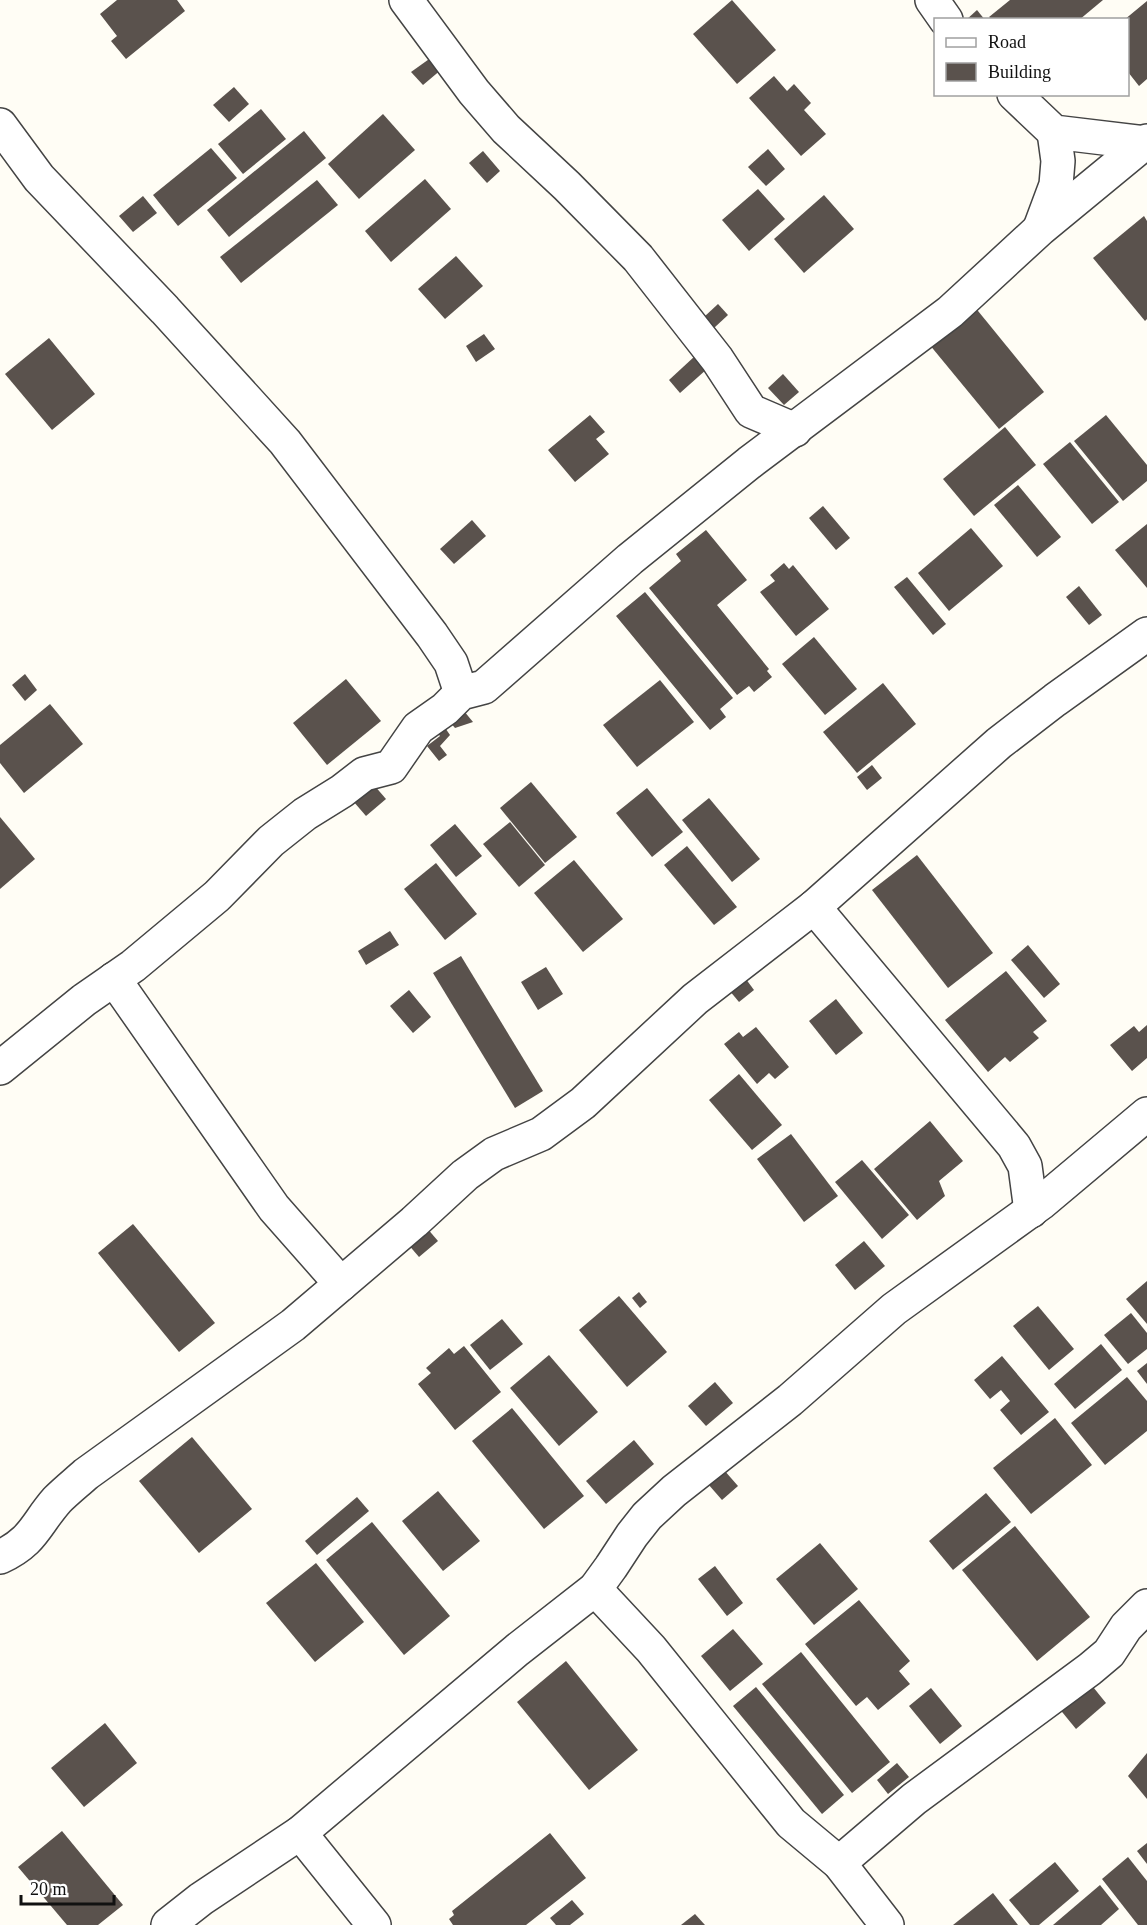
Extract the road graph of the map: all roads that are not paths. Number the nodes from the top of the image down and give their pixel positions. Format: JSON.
{"nodes":[{"id":1,"x":406,"y":0,"type":"edge"},
{"id":2,"x":932,"y":0,"type":"edge"},
{"id":3,"x":945,"y":18,"type":"edge"},
{"id":4,"x":1016,"y":96,"type":"edge"},
{"id":5,"x":0,"y":125,"type":"edge"},
{"id":6,"x":1054,"y":132,"type":"junction"},
{"id":7,"x":1146,"y":142,"type":"edge"},
{"id":8,"x":1040,"y":229,"type":"junction"},
{"id":9,"x":751,"y":411,"type":"junction"},
{"id":10,"x":795,"y":430,"type":"junction"},
{"id":11,"x":749,"y":463,"type":"junction"},
{"id":12,"x":1147,"y":634,"type":"edge"},
{"id":13,"x":461,"y":693,"type":"junction"},
{"id":14,"x":814,"y":907,"type":"junction"},
{"id":15,"x":114,"y":979,"type":"junction"},
{"id":16,"x":0,"y":1068,"type":"edge"},
{"id":17,"x":1147,"y":1114,"type":"edge"},
{"id":18,"x":1031,"y":1211,"type":"junction"},
{"id":19,"x":341,"y":1284,"type":"junction"},
{"id":20,"x":0,"y":1557,"type":"edge"},
{"id":21,"x":595,"y":1589,"type":"junction"},
{"id":22,"x":1147,"y":1606,"type":"edge"},
{"id":23,"x":300,"y":1833,"type":"junction"},
{"id":24,"x":839,"y":1863,"type":"junction"},
{"id":25,"x":168,"y":1925,"type":"edge"},
{"id":26,"x":374,"y":1925,"type":"edge"},
{"id":27,"x":887,"y":1925,"type":"edge"}],
"edges":[{"from":1,"to":9,"type":"street"},
{"from":2,"to":3,"type":"street"},
{"from":4,"to":6,"type":"street"},
{"from":5,"to":13,"type":"street"},
{"from":6,"to":7,"type":"street"},
{"from":6,"to":8,"type":"street"},
{"from":7,"to":8,"type":"street"},
{"from":8,"to":10,"type":"street"},
{"from":9,"to":10,"type":"street"},
{"from":9,"to":11,"type":"street"},
{"from":10,"to":11,"type":"street"},
{"from":11,"to":13,"type":"street"},
{"from":12,"to":14,"type":"street"},
{"from":13,"to":15,"type":"street"},
{"from":14,"to":18,"type":"street"},
{"from":14,"to":19,"type":"street"},
{"from":15,"to":16,"type":"street"},
{"from":15,"to":19,"type":"street"},
{"from":17,"to":18,"type":"street"},
{"from":18,"to":21,"type":"street"},
{"from":19,"to":20,"type":"street"},
{"from":21,"to":23,"type":"street"},
{"from":21,"to":24,"type":"street"},
{"from":22,"to":24,"type":"street"},
{"from":23,"to":25,"type":"street"},
{"from":23,"to":26,"type":"street"},
{"from":24,"to":27,"type":"street"}]}
